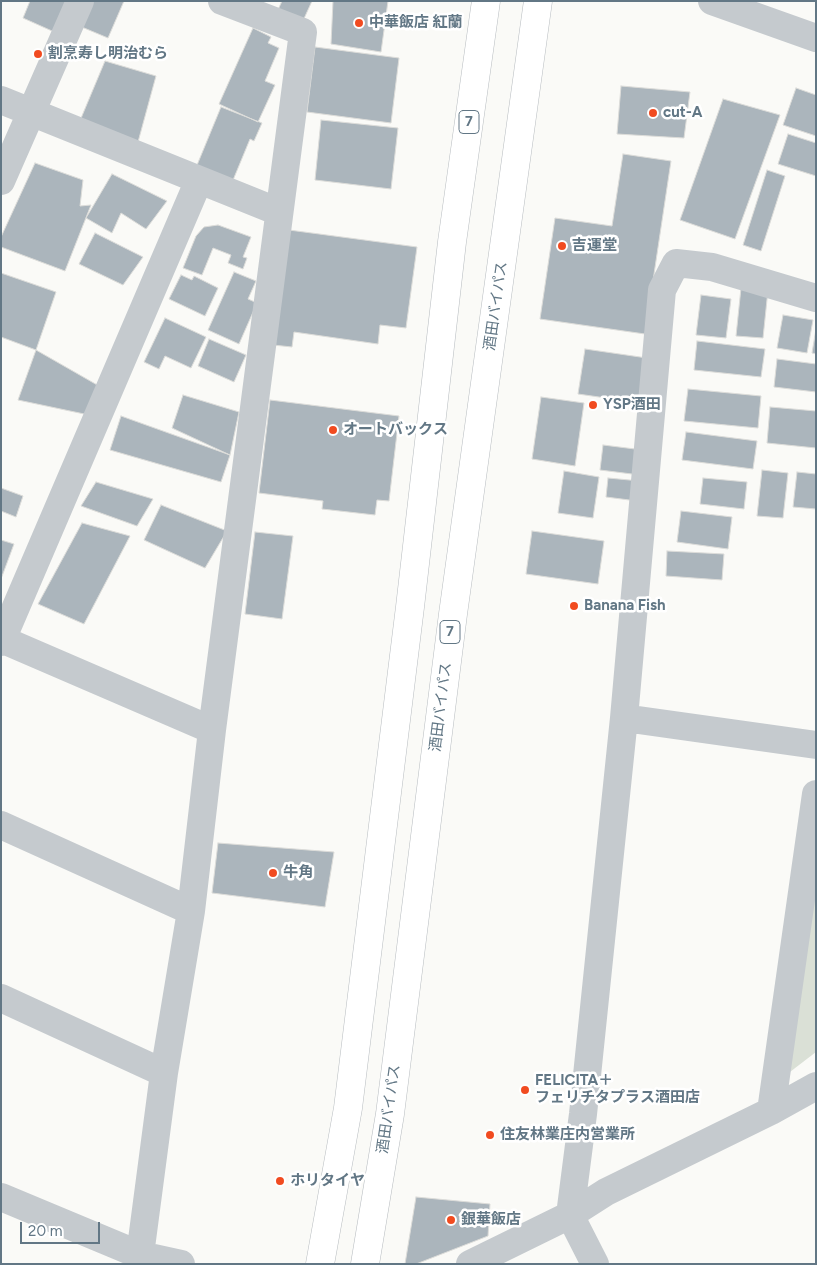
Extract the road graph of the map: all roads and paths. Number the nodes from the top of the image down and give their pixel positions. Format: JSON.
{"nodes":[{"id":1,"x":80,"y":1,"type":"edge"},
{"id":2,"x":222,"y":1,"type":"edge"},
{"id":3,"x":486,"y":1,"type":"edge"},
{"id":4,"x":538,"y":1,"type":"edge"},
{"id":5,"x":719,"y":3,"type":"edge"},
{"id":6,"x":816,"y":38,"type":"edge"},
{"id":7,"x":1,"y":100,"type":"edge"},
{"id":8,"x":31,"y":112,"type":"junction"},
{"id":9,"x":199,"y":180,"type":"junction"},
{"id":10,"x":1,"y":181,"type":"edge"},
{"id":11,"x":279,"y":212,"type":"junction"},
{"id":12,"x":816,"y":298,"type":"edge"},
{"id":13,"x":2,"y":641,"type":"edge"},
{"id":14,"x":624,"y":718,"type":"junction"},
{"id":15,"x":212,"y":730,"type":"junction"},
{"id":16,"x":816,"y":746,"type":"edge"},
{"id":17,"x":816,"y":794,"type":"edge"},
{"id":18,"x":1,"y":825,"type":"edge"},
{"id":19,"x":191,"y":911,"type":"junction"},
{"id":20,"x":1,"y":998,"type":"edge"},
{"id":21,"x":164,"y":1073,"type":"junction"},
{"id":22,"x":816,"y":1086,"type":"edge"},
{"id":23,"x":771,"y":1111,"type":"junction"},
{"id":24,"x":1,"y":1197,"type":"edge"},
{"id":25,"x":570,"y":1215,"type":"junction"},
{"id":26,"x":139,"y":1259,"type":"edge"},
{"id":27,"x":181,"y":1264,"type":"edge"},
{"id":28,"x":320,"y":1264,"type":"edge"},
{"id":29,"x":365,"y":1264,"type":"edge"},
{"id":30,"x":470,"y":1264,"type":"edge"},
{"id":31,"x":595,"y":1264,"type":"edge"}],
"edges":[{"from":1,"to":8,"type":"street"},
{"from":2,"to":11,"type":"street"},
{"from":3,"to":28,"type":"highway","number":"7"},
{"from":4,"to":29,"type":"highway","name":"酒田バイパス","number":"7"},
{"from":5,"to":6,"type":"street"},
{"from":7,"to":8,"type":"street"},
{"from":8,"to":9,"type":"street"},
{"from":8,"to":10,"type":"street"},
{"from":9,"to":11,"type":"street"},
{"from":9,"to":13,"type":"street"},
{"from":11,"to":15,"type":"street"},
{"from":12,"to":14,"type":"street"},
{"from":13,"to":15,"type":"street"},
{"from":14,"to":16,"type":"street"},
{"from":14,"to":25,"type":"street"},
{"from":15,"to":19,"type":"street"},
{"from":17,"to":23,"type":"street"},
{"from":18,"to":19,"type":"street"},
{"from":19,"to":21,"type":"street"},
{"from":20,"to":21,"type":"street"},
{"from":21,"to":26,"type":"street"},
{"from":22,"to":23,"type":"street"},
{"from":23,"to":25,"type":"street"},
{"from":24,"to":26,"type":"street"},
{"from":25,"to":30,"type":"street"},
{"from":25,"to":31,"type":"street"},
{"from":26,"to":27,"type":"street"}]}
